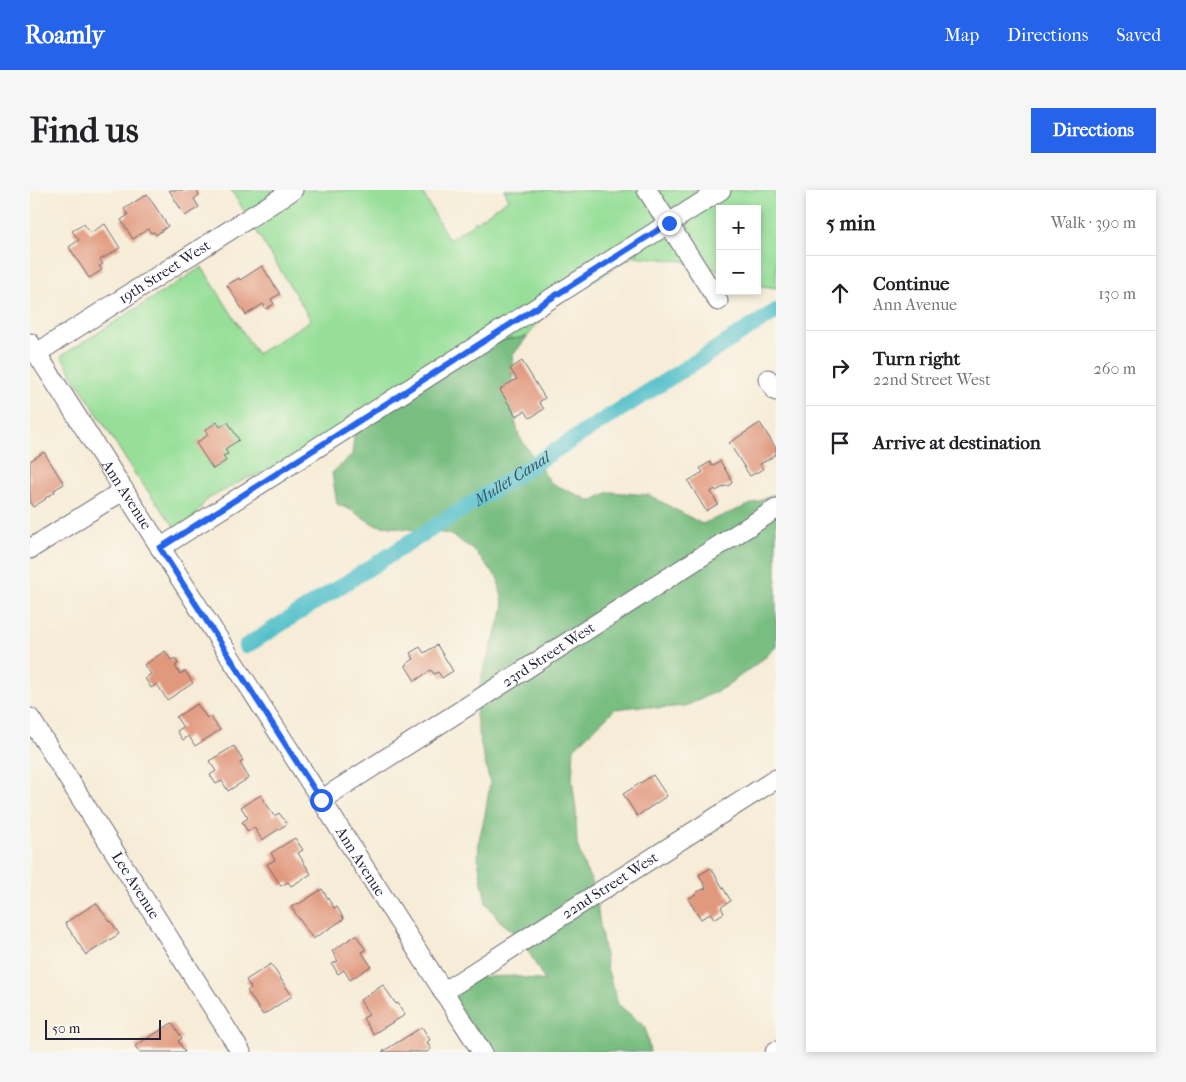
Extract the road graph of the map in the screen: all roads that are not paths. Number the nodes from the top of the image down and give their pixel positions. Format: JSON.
{"nodes":[{"id":1,"x":293,"y":190,"type":"edge"},
{"id":2,"x":647,"y":190,"type":"edge"},
{"id":3,"x":721,"y":190,"type":"edge"},
{"id":4,"x":669,"y":223,"type":"junction"},
{"id":5,"x":718,"y":301,"type":"dead end"},
{"id":6,"x":34,"y":348,"type":"edge"},
{"id":7,"x":124,"y":490,"type":"junction"},
{"id":8,"x":776,"y":509,"type":"edge"},
{"id":9,"x":160,"y":548,"type":"junction"},
{"id":10,"x":30,"y":549,"type":"edge"},
{"id":11,"x":30,"y":718,"type":"edge"},
{"id":12,"x":776,"y":779,"type":"edge"},
{"id":13,"x":321,"y":800,"type":"junction"},
{"id":14,"x":443,"y":992,"type":"junction"},
{"id":15,"x":241,"y":1052,"type":"edge"},
{"id":16,"x":482,"y":1052,"type":"edge"}],
"edges":[{"from":1,"to":6,"type":"street","name":"19th Street West"},
{"from":2,"to":4,"type":"street"},
{"from":3,"to":4,"type":"street"},
{"from":4,"to":5,"type":"street"},
{"from":4,"to":9,"type":"street"},
{"from":6,"to":7,"type":"street","name":"Ann Avenue"},
{"from":7,"to":9,"type":"street","name":"Ann Avenue"},
{"from":7,"to":10,"type":"street"},
{"from":8,"to":13,"type":"street","name":"23rd Street West"},
{"from":9,"to":13,"type":"street","name":"Ann Avenue"},
{"from":11,"to":15,"type":"street","name":"Lee Avenue"},
{"from":12,"to":14,"type":"street","name":"22nd Street West"},
{"from":13,"to":14,"type":"street","name":"Ann Avenue"},
{"from":14,"to":16,"type":"street","name":"Ann Avenue"}]}
